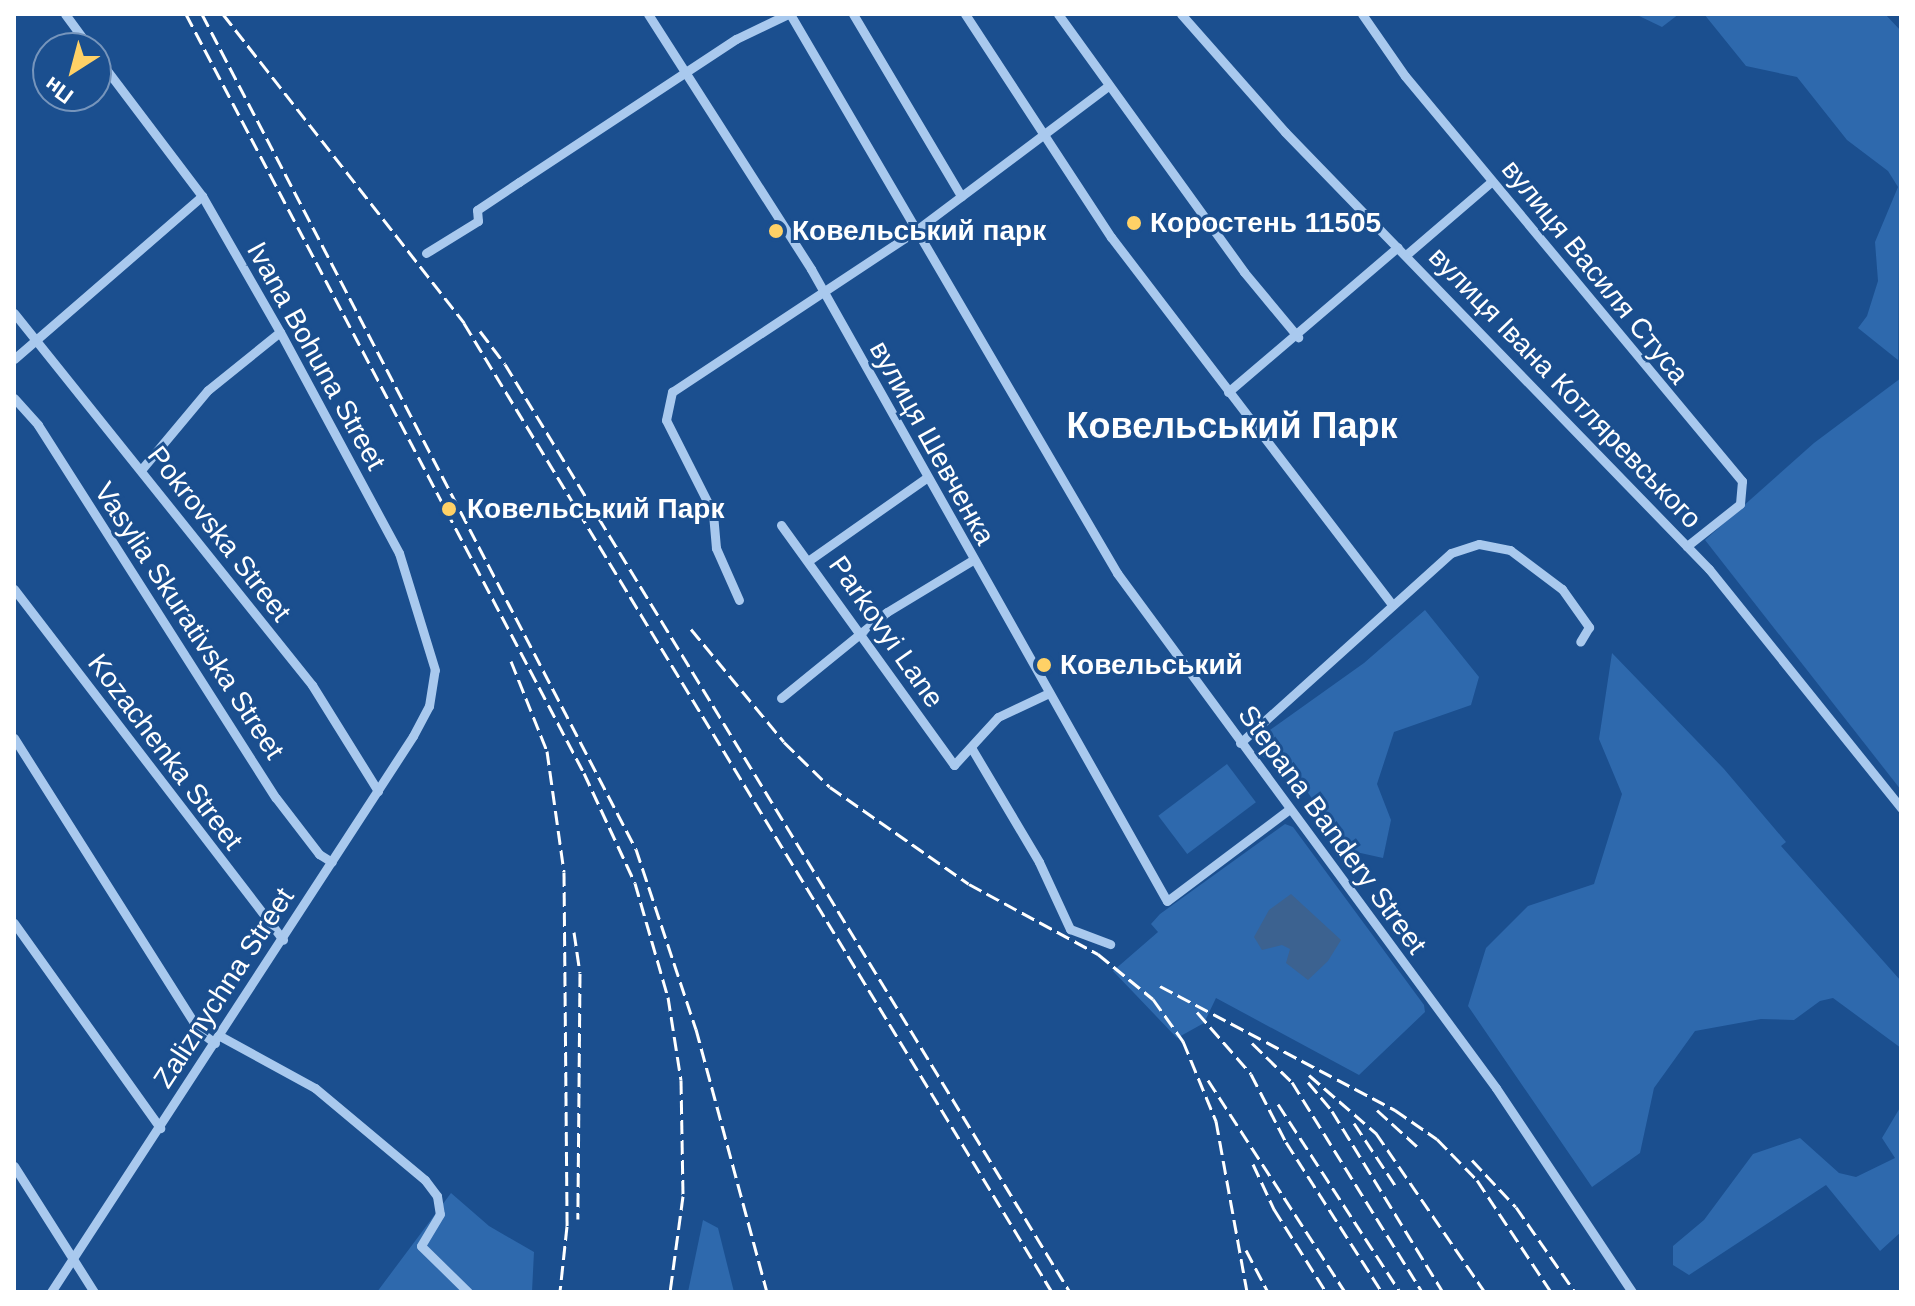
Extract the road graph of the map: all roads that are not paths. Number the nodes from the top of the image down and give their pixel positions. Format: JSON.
{"nodes":[{"id":1,"x":65,"y":14,"type":"edge"},
{"id":2,"x":648,"y":14,"type":"edge"},
{"id":3,"x":789,"y":14,"type":"edge"},
{"id":4,"x":853,"y":14,"type":"edge"},
{"id":5,"x":965,"y":14,"type":"edge"},
{"id":6,"x":1058,"y":14,"type":"edge"},
{"id":7,"x":1181,"y":14,"type":"edge"},
{"id":8,"x":1362,"y":14,"type":"edge"},
{"id":9,"x":78,"y":32,"type":"edge"},
{"id":10,"x":686,"y":73,"type":"junction"},
{"id":11,"x":112,"y":77,"type":"edge"},
{"id":12,"x":1107,"y":87,"type":"junction"},
{"id":13,"x":1040,"y":134,"type":"junction"},
{"id":14,"x":1492,"y":181,"type":"junction"},
{"id":15,"x":202,"y":196,"type":"junction"},
{"id":16,"x":961,"y":196,"type":"junction"},
{"id":17,"x":915,"y":231,"type":"junction"},
{"id":18,"x":1398,"y":247,"type":"junction"},
{"id":19,"x":426,"y":253,"type":"dead end"},
{"id":20,"x":1406,"y":255,"type":"junction"},
{"id":21,"x":825,"y":293,"type":"junction"},
{"id":22,"x":14,"y":313,"type":"edge"},
{"id":23,"x":280,"y":332,"type":"junction"},
{"id":24,"x":1298,"y":337,"type":"junction"},
{"id":25,"x":36,"y":340,"type":"junction"},
{"id":26,"x":14,"y":359,"type":"edge"},
{"id":27,"x":1228,"y":392,"type":"junction"},
{"id":28,"x":14,"y":398,"type":"edge"},
{"id":29,"x":141,"y":470,"type":"junction"},
{"id":30,"x":926,"y":478,"type":"junction"},
{"id":31,"x":781,"y":525,"type":"dead end"},
{"id":32,"x":1687,"y":546,"type":"junction"},
{"id":33,"x":973,"y":560,"type":"junction"},
{"id":34,"x":808,"y":561,"type":"junction"},
{"id":35,"x":14,"y":589,"type":"edge"},
{"id":36,"x":739,"y":600,"type":"dead end"},
{"id":37,"x":1392,"y":605,"type":"junction"},
{"id":38,"x":860,"y":634,"type":"junction"},
{"id":39,"x":1580,"y":642,"type":"dead end"},
{"id":40,"x":1049,"y":693,"type":"junction"},
{"id":41,"x":781,"y":698,"type":"dead end"},
{"id":42,"x":429,"y":706,"type":"joint"},
{"id":43,"x":14,"y":738,"type":"edge"},
{"id":44,"x":1240,"y":743,"type":"junction"},
{"id":45,"x":972,"y":749,"type":"junction"},
{"id":46,"x":378,"y":791,"type":"junction"},
{"id":47,"x":1901,"y":808,"type":"edge"},
{"id":48,"x":1288,"y":810,"type":"junction"},
{"id":49,"x":332,"y":862,"type":"junction"},
{"id":50,"x":14,"y":923,"type":"edge"},
{"id":51,"x":283,"y":940,"type":"junction"},
{"id":52,"x":1110,"y":944,"type":"dead end"},
{"id":53,"x":218,"y":1040,"type":"junction"},
{"id":54,"x":160,"y":1128,"type":"junction"},
{"id":55,"x":14,"y":1166,"type":"edge"},
{"id":56,"x":72,"y":1259,"type":"junction"},
{"id":57,"x":51,"y":1292,"type":"edge"},
{"id":58,"x":94,"y":1292,"type":"edge"},
{"id":59,"x":468,"y":1292,"type":"edge"},
{"id":60,"x":1632,"y":1292,"type":"edge"}],
"edges":[{"from":1,"to":9,"type":"street"},
{"from":2,"to":10,"type":"street","name":"вулиця Шевченка"},
{"from":3,"to":10,"type":"street"},
{"from":3,"to":17,"type":"street","name":"Stepana Bandery Street"},
{"from":4,"to":16,"type":"street"},
{"from":5,"to":13,"type":"street"},
{"from":6,"to":12,"type":"street"},
{"from":7,"to":18,"type":"street","name":"вулиця Івана Котляревського"},
{"from":8,"to":14,"type":"street","name":"вулиця Василя Стуса"},
{"from":10,"to":19,"type":"street"},
{"from":10,"to":21,"type":"street","name":"вулиця Шевченка"},
{"from":11,"to":15,"type":"street","name":"Ivana Bohuna Street"},
{"from":12,"to":13,"type":"street"},
{"from":12,"to":24,"type":"street"},
{"from":13,"to":16,"type":"street"},
{"from":13,"to":27,"type":"street"},
{"from":14,"to":20,"type":"street"},
{"from":14,"to":32,"type":"street","name":"вулиця Василя Стуса"},
{"from":15,"to":23,"type":"street","name":"Ivana Bohuna Street"},
{"from":15,"to":25,"type":"street"},
{"from":16,"to":17,"type":"street"},
{"from":17,"to":21,"type":"street"},
{"from":17,"to":44,"type":"street","name":"Stepana Bandery Street"},
{"from":18,"to":20,"type":"street","name":"вулиця Івана Котляревського"},
{"from":18,"to":24,"type":"street"},
{"from":20,"to":32,"type":"street","name":"вулиця Івана Котляревського"},
{"from":21,"to":30,"type":"street","name":"вулиця Шевченка"},
{"from":21,"to":36,"type":"street"},
{"from":22,"to":25,"type":"street","name":"Pokrovska Street"},
{"from":23,"to":29,"type":"street"},
{"from":23,"to":42,"type":"street","name":"Ivana Bohuna Street"},
{"from":24,"to":27,"type":"street"},
{"from":25,"to":26,"type":"street"},
{"from":25,"to":29,"type":"street","name":"Pokrovska Street"},
{"from":27,"to":37,"type":"street"},
{"from":28,"to":49,"type":"street","name":"Vasylia Skurativska Street"},
{"from":29,"to":46,"type":"street","name":"Pokrovska Street"},
{"from":30,"to":33,"type":"street","name":"вулиця Шевченка"},
{"from":30,"to":34,"type":"street"},
{"from":31,"to":34,"type":"street","name":"Parkovyi Lane"},
{"from":32,"to":47,"type":"street","name":"вулиця Івана Котляревського"},
{"from":33,"to":38,"type":"street"},
{"from":33,"to":40,"type":"street","name":"вулиця Шевченка"},
{"from":34,"to":38,"type":"street","name":"Parkovyi Lane"},
{"from":35,"to":51,"type":"street","name":"Kozachenka Street"},
{"from":37,"to":39,"type":"street"},
{"from":37,"to":44,"type":"street"},
{"from":38,"to":41,"type":"street"},
{"from":38,"to":45,"type":"street","name":"Parkovyi Lane"},
{"from":40,"to":45,"type":"street"},
{"from":40,"to":48,"type":"street","name":"вулиця Шевченка"},
{"from":42,"to":46,"type":"street","name":"Zaliznychna Street"},
{"from":43,"to":53,"type":"street"},
{"from":44,"to":48,"type":"street","name":"Stepana Bandery Street"},
{"from":45,"to":52,"type":"street"},
{"from":46,"to":49,"type":"street","name":"Zaliznychna Street"},
{"from":48,"to":60,"type":"street","name":"Stepana Bandery Street"},
{"from":49,"to":51,"type":"street","name":"Zaliznychna Street"},
{"from":50,"to":54,"type":"street"},
{"from":51,"to":53,"type":"street","name":"Zaliznychna Street"},
{"from":53,"to":54,"type":"street","name":"Zaliznychna Street"},
{"from":53,"to":59,"type":"street"},
{"from":54,"to":56,"type":"street","name":"Zaliznychna Street"},
{"from":55,"to":56,"type":"street"},
{"from":56,"to":57,"type":"street","name":"Zaliznychna Street"},
{"from":56,"to":58,"type":"street"}]}
